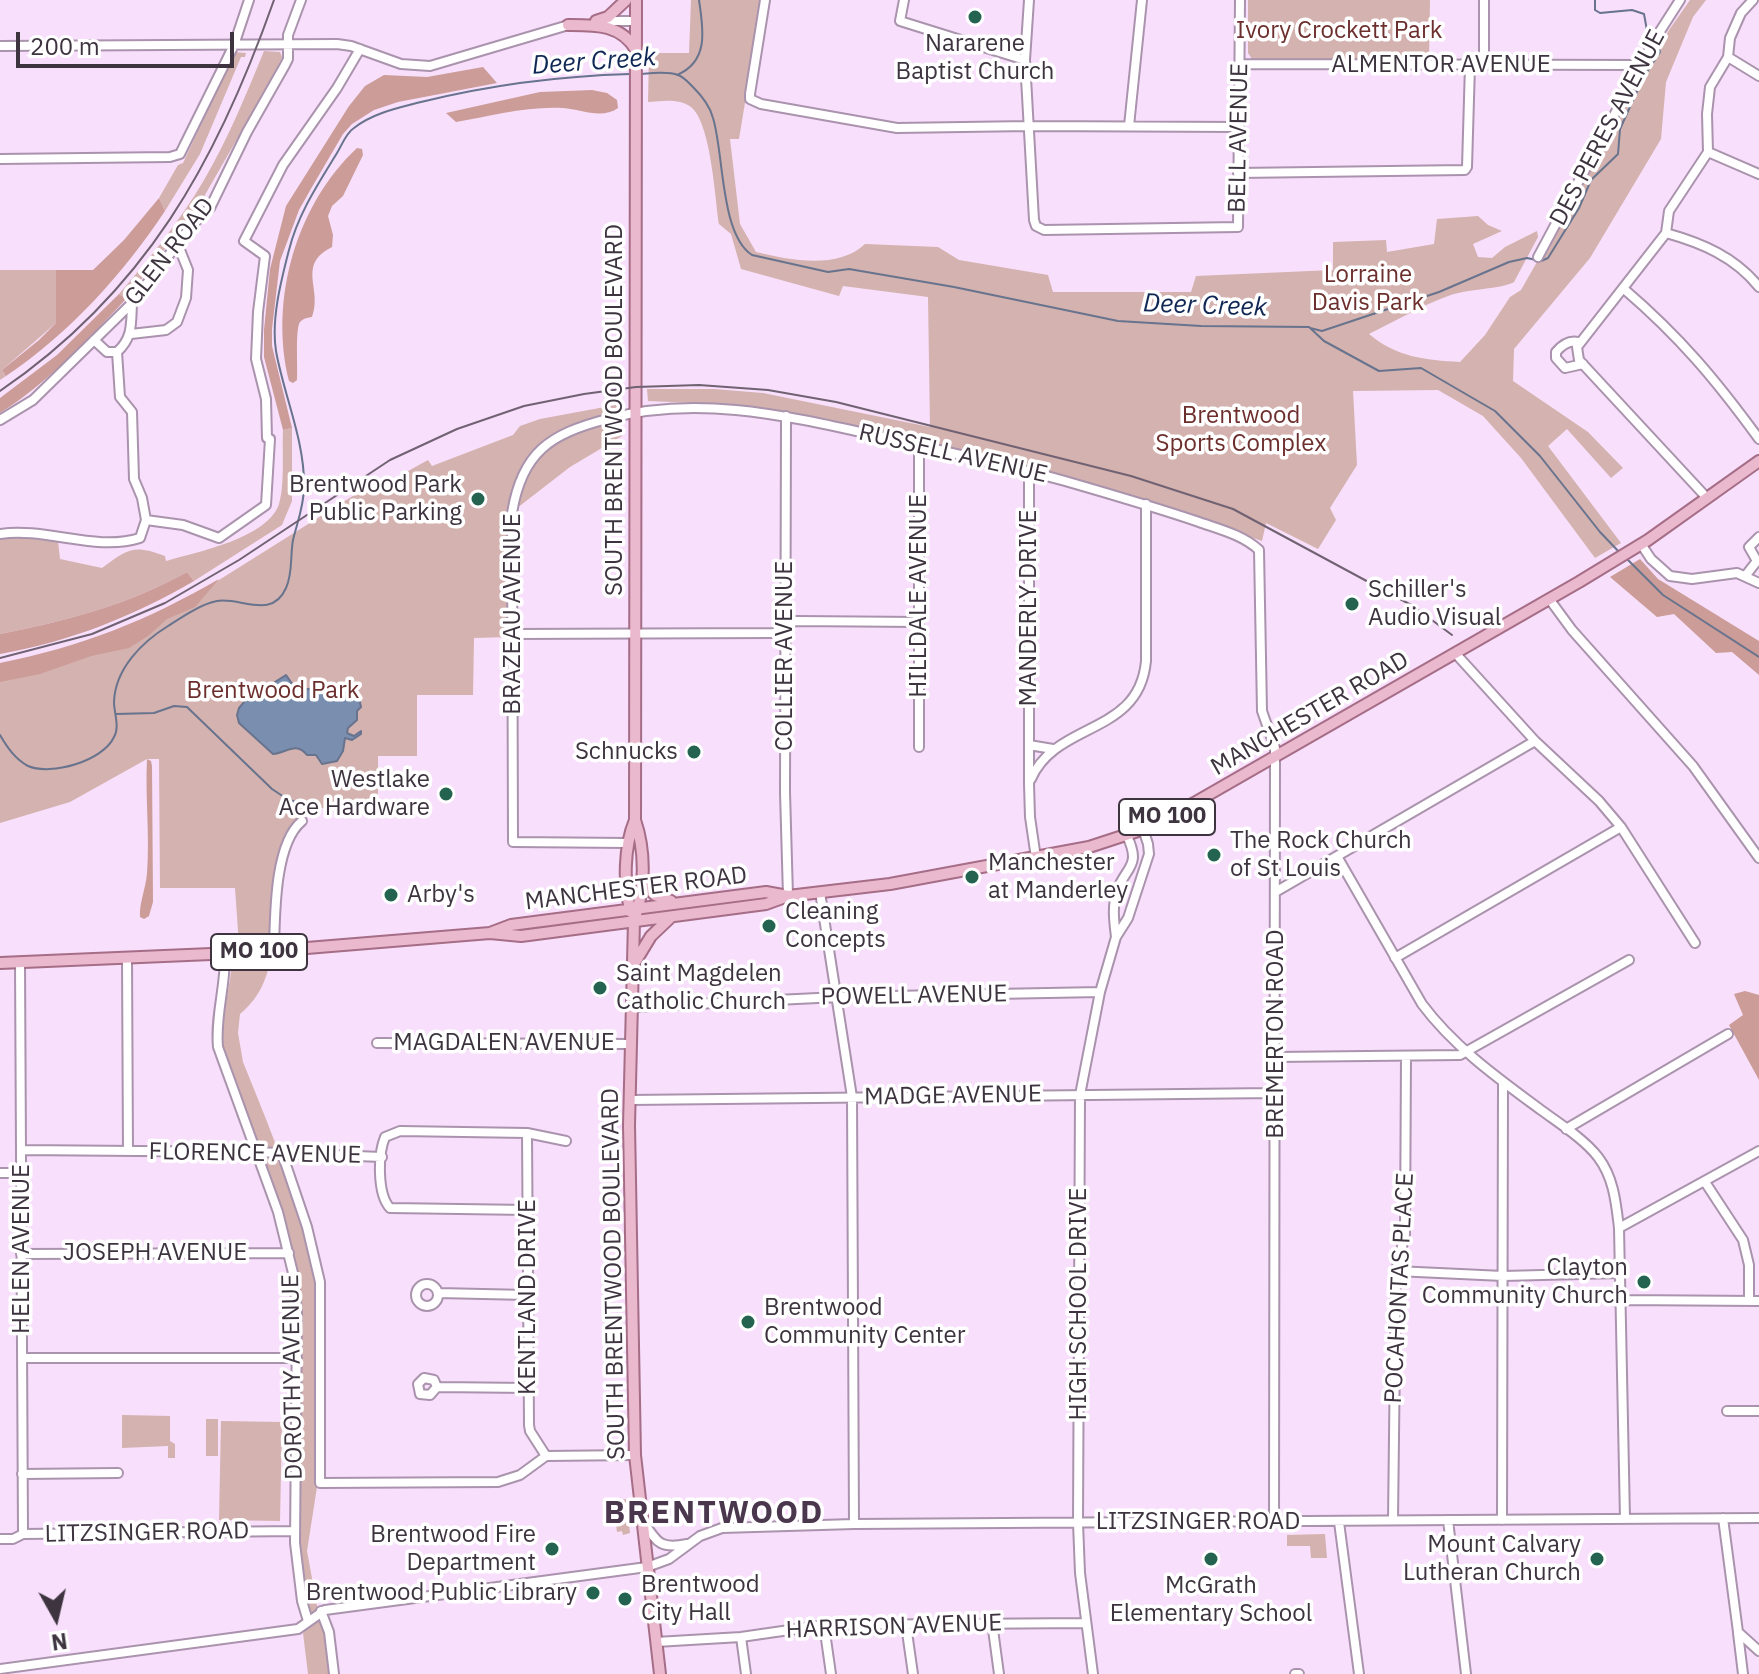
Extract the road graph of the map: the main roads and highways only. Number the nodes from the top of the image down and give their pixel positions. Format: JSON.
{"nodes":[{"id":1,"x":626,"y":0,"type":"edge"},
{"id":2,"x":636,"y":0,"type":"edge"},
{"id":3,"x":596,"y":21,"type":"road end"},
{"id":4,"x":568,"y":25,"type":"road end"},
{"id":5,"x":636,"y":55,"type":"junction"},
{"id":6,"x":1759,"y":461,"type":"edge"},
{"id":7,"x":635,"y":820,"type":"junction"},
{"id":8,"x":642,"y":882,"type":"junction"},
{"id":9,"x":788,"y":896,"type":"junction"},
{"id":10,"x":676,"y":903,"type":"junction"},
{"id":11,"x":634,"y":908,"type":"junction"},
{"id":12,"x":672,"y":916,"type":"junction"},
{"id":13,"x":634,"y":921,"type":"junction"},
{"id":14,"x":490,"y":933,"type":"junction"},
{"id":15,"x":0,"y":963,"type":"edge"},
{"id":16,"x":633,"y":965,"type":"junction"},
{"id":17,"x":660,"y":1674,"type":"edge"}],
"edges":[{"from":1,"to":3,"type":"main road"},
{"from":2,"to":5,"type":"main road","name":"SOUTH BRENTWOOD BOULEVARD"},
{"from":4,"to":5,"type":"main road"},
{"from":5,"to":7,"type":"main road","name":"SOUTH BRENTWOOD BOULEVARD"},
{"from":6,"to":9,"type":"main road","name":"MANCHESTER ROAD","number":"MO 100"},
{"from":7,"to":8,"type":"main road","name":"SOUTH BRENTWOOD BOULEVARD"},
{"from":7,"to":11,"type":"main road","name":"SOUTH BRENTWOOD BOULEVARD"},
{"from":8,"to":10,"type":"main road"},
{"from":8,"to":11,"type":"main road","name":"SOUTH BRENTWOOD BOULEVARD"},
{"from":9,"to":10,"type":"main road","name":"MANCHESTER ROAD","number":"MO 100"},
{"from":9,"to":12,"type":"main road","name":"MANCHESTER ROAD","number":"MO 100"},
{"from":10,"to":11,"type":"main road","name":"MANCHESTER ROAD","number":"MO 100"},
{"from":11,"to":13,"type":"main road","name":"SOUTH BRENTWOOD BOULEVARD"},
{"from":11,"to":14,"type":"main road","name":"MANCHESTER ROAD","number":"MO 100"},
{"from":12,"to":13,"type":"main road","name":"MANCHESTER ROAD","number":"MO 100"},
{"from":12,"to":16,"type":"main road"},
{"from":13,"to":14,"type":"main road","name":"MANCHESTER ROAD","number":"MO 100"},
{"from":13,"to":16,"type":"main road","name":"SOUTH BRENTWOOD BOULEVARD"},
{"from":14,"to":15,"type":"main road","name":"MANCHESTER ROAD","number":"MO 100"},
{"from":16,"to":17,"type":"main road","name":"SOUTH BRENTWOOD BOULEVARD"}]}
